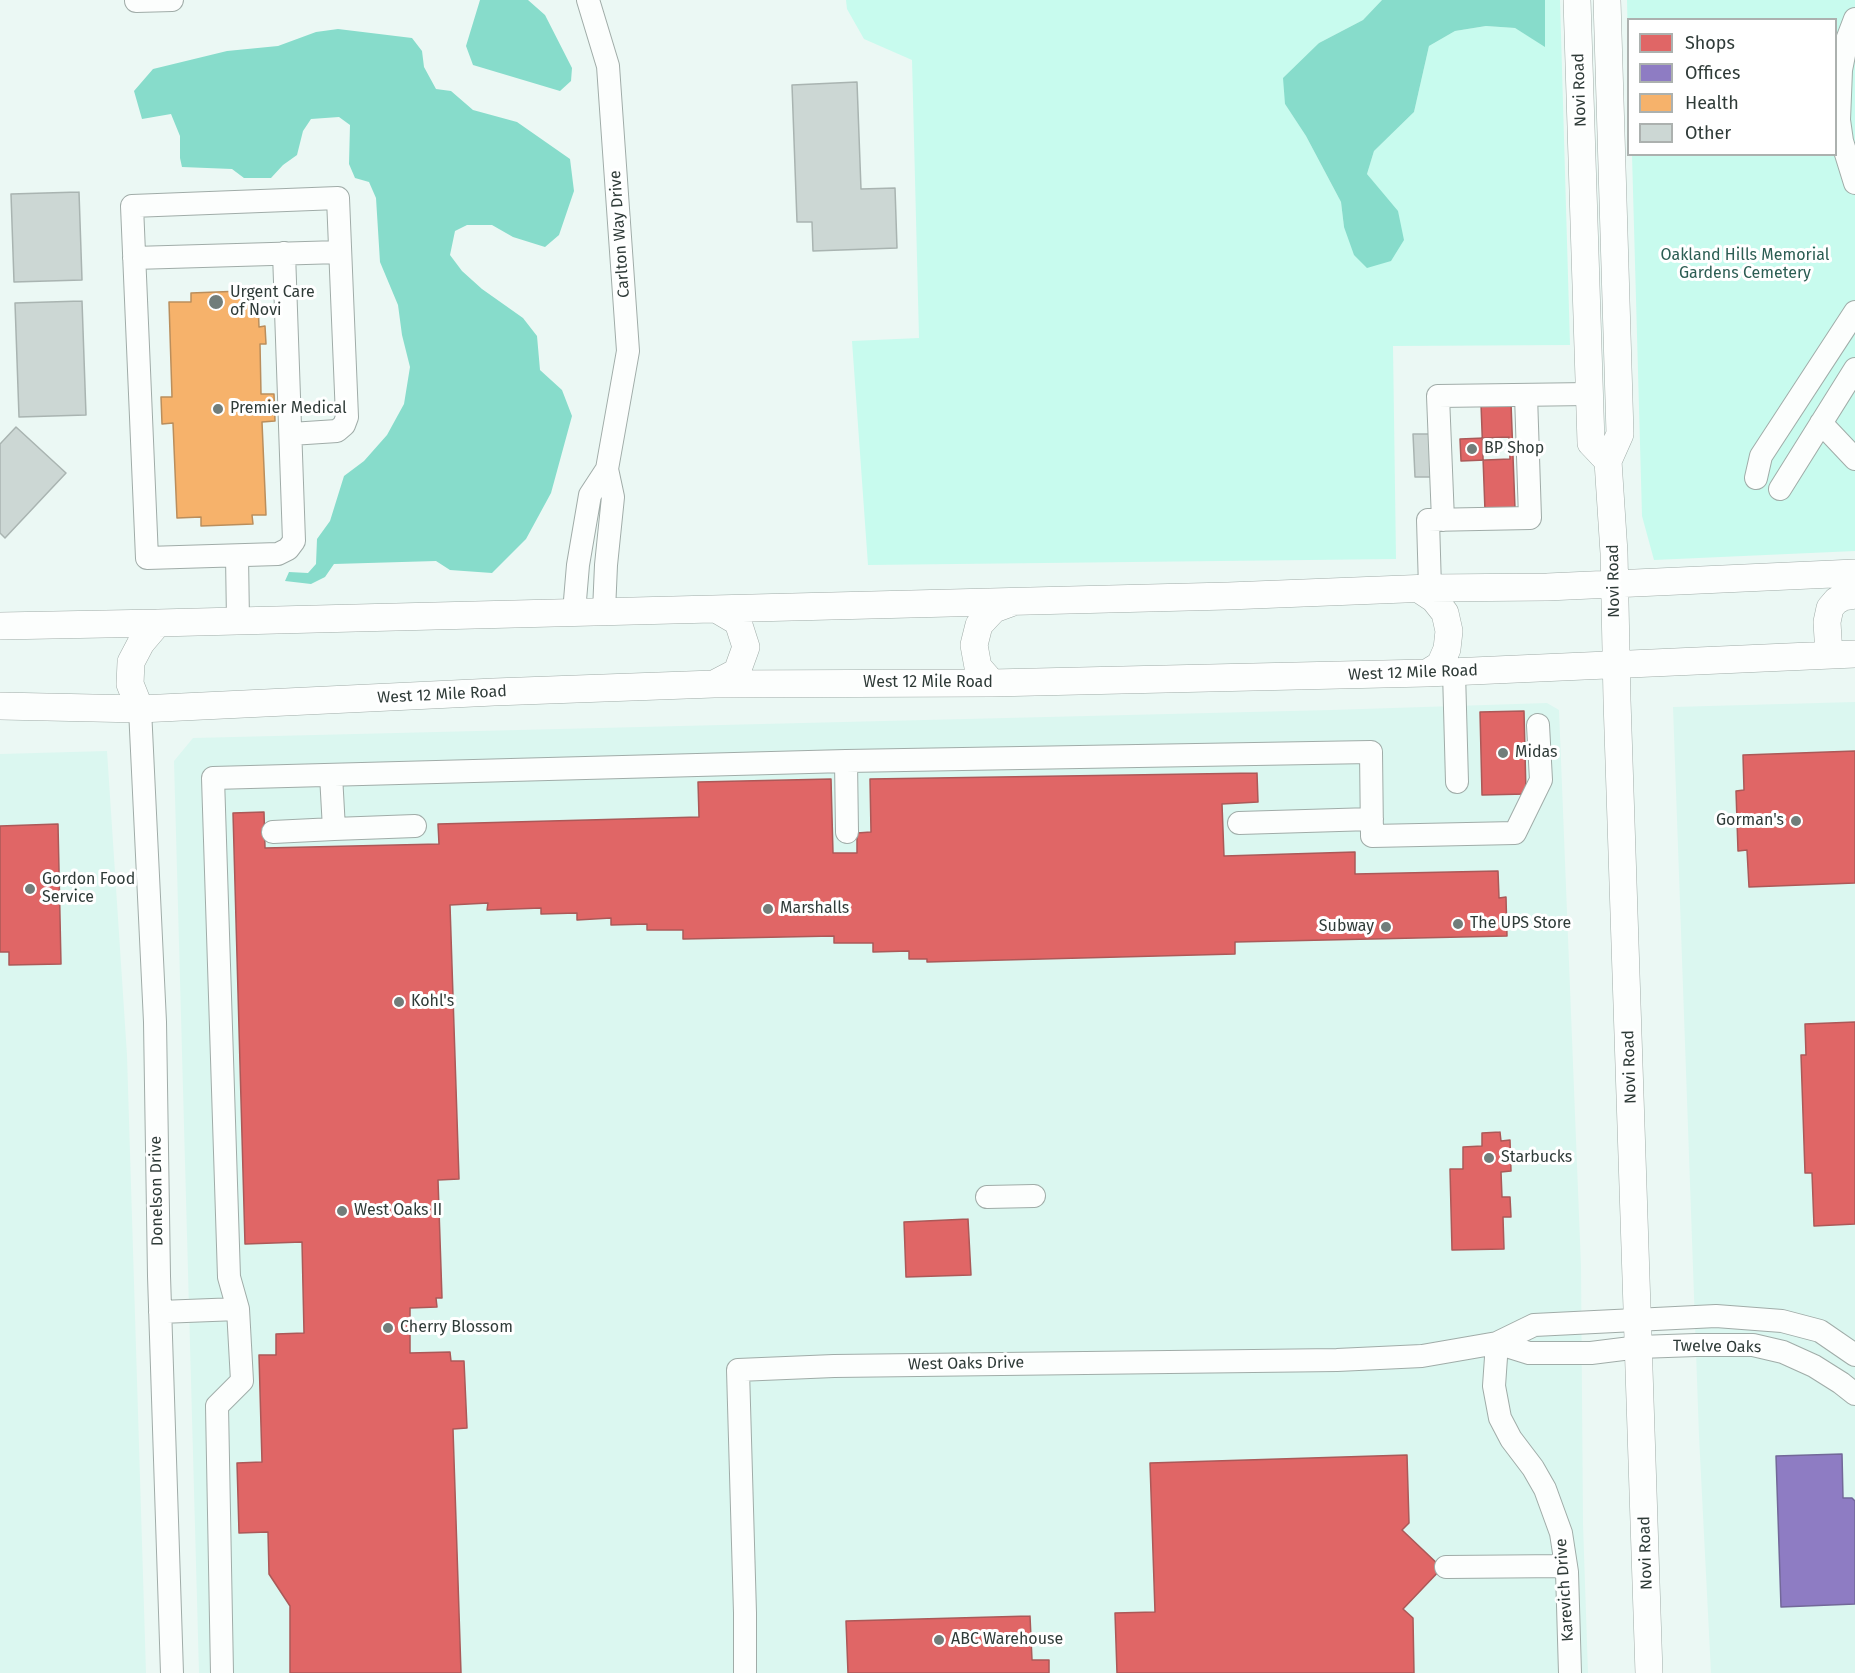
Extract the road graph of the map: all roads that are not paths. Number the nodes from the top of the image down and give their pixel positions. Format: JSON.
{"nodes":[{"id":1,"x":172,"y":0,"type":"edge"},
{"id":2,"x":588,"y":0,"type":"edge"},
{"id":3,"x":1577,"y":0,"type":"edge"},
{"id":4,"x":1607,"y":0,"type":"edge"},
{"id":5,"x":136,"y":1,"type":"edge"},
{"id":6,"x":1855,"y":19,"type":"edge"},
{"id":7,"x":1855,"y":183,"type":"edge"},
{"id":8,"x":340,"y":252,"type":"junction"},
{"id":9,"x":284,"y":253,"type":"junction"},
{"id":10,"x":134,"y":258,"type":"junction"},
{"id":11,"x":1855,"y":312,"type":"edge"},
{"id":12,"x":1855,"y":369,"type":"edge"},
{"id":13,"x":1526,"y":394,"type":"junction"},
{"id":14,"x":1589,"y":394,"type":"junction"},
{"id":15,"x":1821,"y":423,"type":"junction"},
{"id":16,"x":291,"y":434,"type":"junction"},
{"id":17,"x":1855,"y":459,"type":"edge"},
{"id":18,"x":1608,"y":461,"type":"junction"},
{"id":19,"x":607,"y":469,"type":"junction"},
{"id":20,"x":1756,"y":478,"type":"dead end"},
{"id":21,"x":1780,"y":489,"type":"dead end"},
{"id":22,"x":1443,"y":520,"type":"junction"},
{"id":23,"x":237,"y":556,"type":"junction"},
{"id":24,"x":1855,"y":573,"type":"edge"},
{"id":25,"x":1614,"y":584,"type":"junction"},
{"id":26,"x":1424,"y":588,"type":"junction"},
{"id":27,"x":1855,"y":595,"type":"edge"},
{"id":28,"x":1014,"y":601,"type":"junction"},
{"id":29,"x":716,"y":609,"type":"junction"},
{"id":30,"x":604,"y":611,"type":"junction"},
{"id":31,"x":574,"y":612,"type":"junction"},
{"id":32,"x":238,"y":621,"type":"junction"},
{"id":33,"x":158,"y":623,"type":"junction"},
{"id":34,"x":0,"y":626,"type":"edge"},
{"id":35,"x":1842,"y":655,"type":"edge"},
{"id":36,"x":1616,"y":664,"type":"junction"},
{"id":37,"x":1454,"y":672,"type":"junction"},
{"id":38,"x":1427,"y":673,"type":"junction"},
{"id":39,"x":992,"y":683,"type":"junction"},
{"id":40,"x":714,"y":684,"type":"junction"},
{"id":41,"x":0,"y":706,"type":"edge"},
{"id":42,"x":140,"y":709,"type":"junction"},
{"id":43,"x":1538,"y":725,"type":"dead end"},
{"id":44,"x":846,"y":761,"type":"junction"},
{"id":45,"x":331,"y":775,"type":"junction"},
{"id":46,"x":1457,"y":782,"type":"dead end"},
{"id":47,"x":1372,"y":819,"type":"junction"},
{"id":48,"x":1239,"y":823,"type":"dead end"},
{"id":49,"x":415,"y":826,"type":"dead end"},
{"id":50,"x":334,"y":829,"type":"junction"},
{"id":51,"x":273,"y":832,"type":"dead end"},
{"id":52,"x":847,"y":832,"type":"dead end"},
{"id":53,"x":1034,"y":1196,"type":"dead end"},
{"id":54,"x":987,"y":1197,"type":"dead end"},
{"id":55,"x":238,"y":1309,"type":"junction"},
{"id":56,"x":160,"y":1312,"type":"junction"},
{"id":57,"x":1639,"y":1334,"type":"junction"},
{"id":58,"x":1497,"y":1343,"type":"junction"},
{"id":59,"x":1855,"y":1355,"type":"edge"},
{"id":60,"x":1855,"y":1394,"type":"edge"},
{"id":61,"x":1566,"y":1566,"type":"junction"},
{"id":62,"x":1446,"y":1567,"type":"dead end"},
{"id":63,"x":172,"y":1673,"type":"edge"},
{"id":64,"x":222,"y":1673,"type":"edge"},
{"id":65,"x":745,"y":1673,"type":"edge"},
{"id":66,"x":1570,"y":1673,"type":"edge"},
{"id":67,"x":1650,"y":1673,"type":"edge"}],
"edges":[{"from":1,"to":5,"type":"street"},
{"from":2,"to":19,"type":"street","name":"Carlton Way Drive"},
{"from":3,"to":14,"type":"main road","name":"Novi Road"},
{"from":4,"to":18,"type":"main road","name":"Novi Road"},
{"from":6,"to":7,"type":"street"},
{"from":8,"to":9,"type":"street"},
{"from":8,"to":10,"type":"street"},
{"from":8,"to":16,"type":"street"},
{"from":9,"to":10,"type":"street"},
{"from":9,"to":16,"type":"street"},
{"from":10,"to":23,"type":"street"},
{"from":11,"to":20,"type":"street"},
{"from":12,"to":15,"type":"street"},
{"from":13,"to":14,"type":"street"},
{"from":13,"to":22,"type":"street"},
{"from":13,"to":22,"type":"street"},
{"from":14,"to":18,"type":"main road","name":"Novi Road"},
{"from":15,"to":17,"type":"street"},
{"from":15,"to":21,"type":"street"},
{"from":16,"to":23,"type":"street"},
{"from":18,"to":25,"type":"main road","name":"Novi Road"},
{"from":19,"to":30,"type":"street","name":"Carlton Way Drive"},
{"from":19,"to":31,"type":"street","name":"Carlton Way Drive"},
{"from":22,"to":26,"type":"street"},
{"from":23,"to":32,"type":"street"},
{"from":24,"to":25,"type":"main road"},
{"from":25,"to":26,"type":"main road"},
{"from":25,"to":36,"type":"main road","name":"Novi Road"},
{"from":26,"to":28,"type":"main road"},
{"from":26,"to":38,"type":"main road"},
{"from":27,"to":35,"type":"main road"},
{"from":28,"to":29,"type":"main road"},
{"from":28,"to":39,"type":"main road"},
{"from":29,"to":30,"type":"main road"},
{"from":29,"to":40,"type":"main road"},
{"from":30,"to":31,"type":"main road"},
{"from":31,"to":32,"type":"main road"},
{"from":32,"to":33,"type":"main road"},
{"from":33,"to":34,"type":"main road"},
{"from":33,"to":42,"type":"main road"},
{"from":35,"to":36,"type":"main road","name":"West 12 Mile Road"},
{"from":36,"to":37,"type":"main road","name":"West 12 Mile Road"},
{"from":36,"to":57,"type":"main road","name":"Novi Road"},
{"from":37,"to":38,"type":"main road","name":"West 12 Mile Road"},
{"from":37,"to":46,"type":"street"},
{"from":38,"to":39,"type":"main road","name":"West 12 Mile Road"},
{"from":39,"to":40,"type":"main road","name":"West 12 Mile Road"},
{"from":40,"to":42,"type":"main road","name":"West 12 Mile Road"},
{"from":41,"to":42,"type":"main road","name":"West 12 Mile Road"},
{"from":42,"to":56,"type":"street","name":"Donelson Drive"},
{"from":43,"to":47,"type":"street"},
{"from":44,"to":45,"type":"street"},
{"from":44,"to":47,"type":"street"},
{"from":44,"to":52,"type":"street"},
{"from":45,"to":50,"type":"street"},
{"from":45,"to":55,"type":"street"},
{"from":47,"to":48,"type":"street"},
{"from":49,"to":50,"type":"street"},
{"from":50,"to":51,"type":"street"},
{"from":53,"to":54,"type":"street"},
{"from":55,"to":56,"type":"street"},
{"from":55,"to":64,"type":"street"},
{"from":56,"to":63,"type":"street","name":"Donelson Drive"},
{"from":57,"to":58,"type":"street","name":"West Oaks Drive"},
{"from":57,"to":58,"type":"street","name":"West Oaks Drive"},
{"from":57,"to":59,"type":"street","name":"Twelve Oaks"},
{"from":57,"to":60,"type":"street","name":"Twelve Oaks"},
{"from":57,"to":67,"type":"main road","name":"Novi Road"},
{"from":58,"to":61,"type":"street","name":"Karevich Drive"},
{"from":58,"to":65,"type":"street","name":"West Oaks Drive"},
{"from":61,"to":62,"type":"street"},
{"from":61,"to":66,"type":"street","name":"Karevich Drive"}]}
